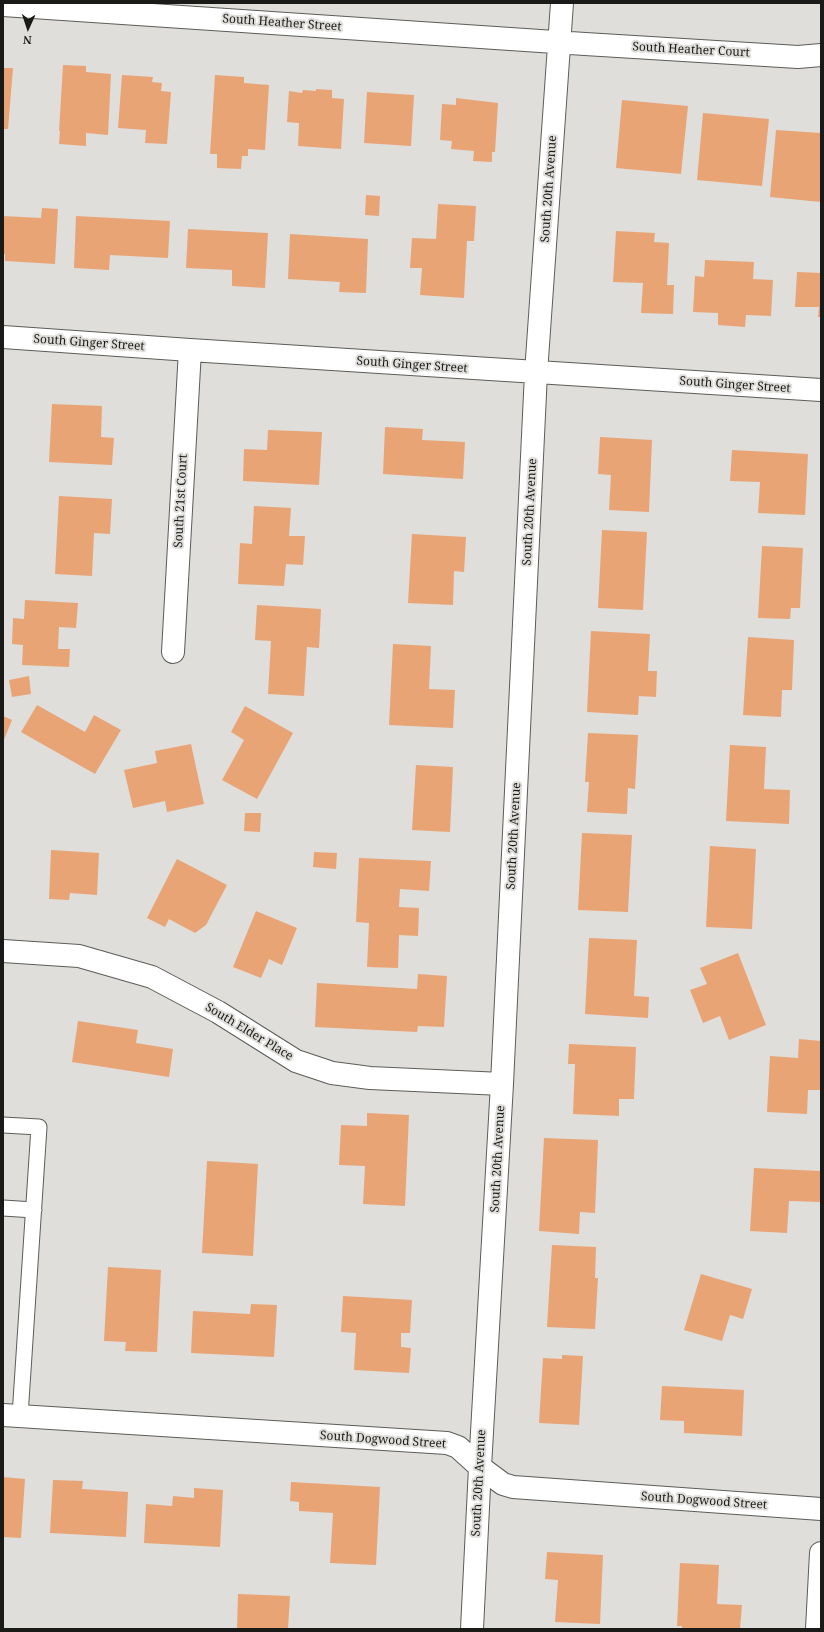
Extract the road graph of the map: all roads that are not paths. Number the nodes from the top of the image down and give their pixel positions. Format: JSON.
{"nodes":[{"id":1,"x":562,"y":3,"type":"edge"},
{"id":2,"x":3,"y":4,"type":"edge"},
{"id":3,"x":560,"y":42,"type":"junction"},
{"id":4,"x":821,"y":55,"type":"edge"},
{"id":5,"x":3,"y":337,"type":"edge"},
{"id":6,"x":190,"y":350,"type":"junction"},
{"id":7,"x":536,"y":373,"type":"junction"},
{"id":8,"x":821,"y":390,"type":"edge"},
{"id":9,"x":173,"y":652,"type":"dead end"},
{"id":10,"x":3,"y":950,"type":"edge"},
{"id":11,"x":502,"y":1084,"type":"junction"},
{"id":12,"x":3,"y":1125,"type":"edge"},
{"id":13,"x":3,"y":1208,"type":"edge"},
{"id":14,"x":34,"y":1210,"type":"junction"},
{"id":15,"x":11,"y":1416,"type":"edge"},
{"id":16,"x":480,"y":1467,"type":"junction"},
{"id":17,"x":821,"y":1509,"type":"edge"},
{"id":18,"x":821,"y":1553,"type":"edge"},
{"id":19,"x":472,"y":1629,"type":"edge"},
{"id":20,"x":817,"y":1629,"type":"edge"}],
"edges":[{"from":1,"to":3,"type":"street","name":"South 20th Avenue"},
{"from":2,"to":3,"type":"street","name":"South Heather Street"},
{"from":3,"to":4,"type":"street","name":"South Heather Court"},
{"from":3,"to":7,"type":"street","name":"South 20th Avenue"},
{"from":5,"to":6,"type":"street","name":"South Ginger Street"},
{"from":6,"to":7,"type":"street","name":"South Ginger Street"},
{"from":6,"to":9,"type":"street","name":"South 21st Court"},
{"from":7,"to":8,"type":"street","name":"South Ginger Street"},
{"from":7,"to":11,"type":"street","name":"South 20th Avenue"},
{"from":10,"to":11,"type":"street","name":"South Elder Place"},
{"from":11,"to":16,"type":"street","name":"South 20th Avenue"},
{"from":12,"to":14,"type":"lane"},
{"from":13,"to":14,"type":"lane"},
{"from":14,"to":15,"type":"lane"},
{"from":15,"to":16,"type":"street","name":"South Dogwood Street"},
{"from":16,"to":17,"type":"street","name":"South Dogwood Street"},
{"from":16,"to":19,"type":"street","name":"South 20th Avenue"},
{"from":18,"to":20,"type":"street"}]}
